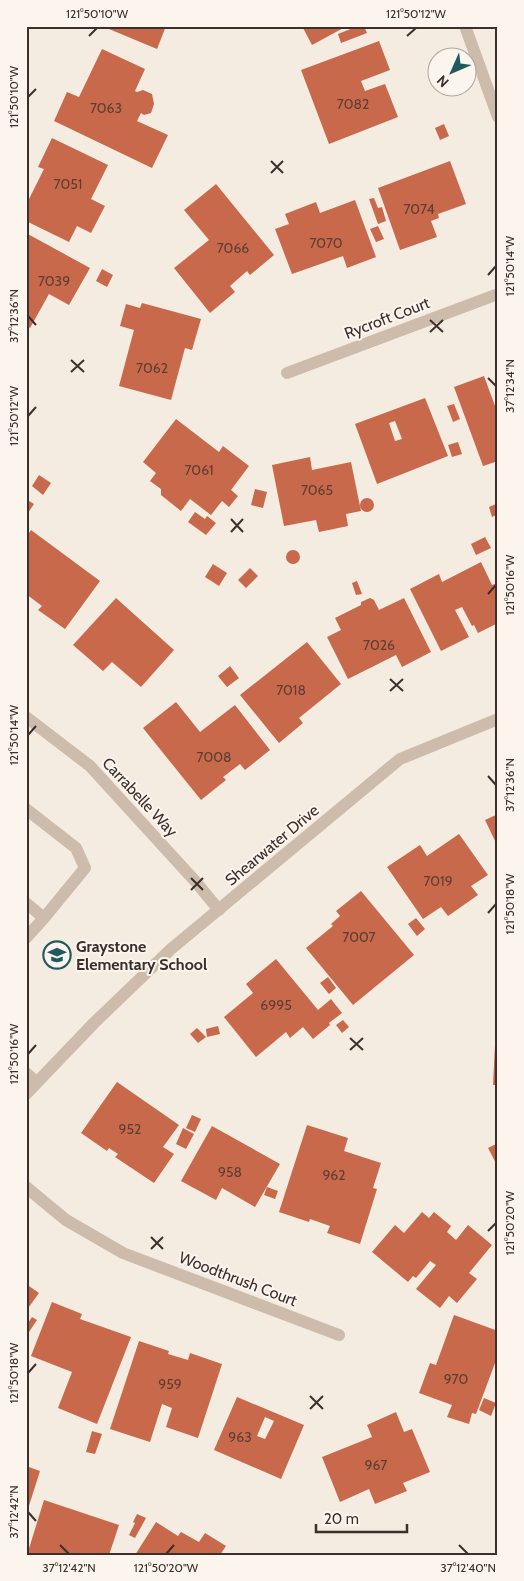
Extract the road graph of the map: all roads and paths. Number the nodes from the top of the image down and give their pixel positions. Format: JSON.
{"nodes":[{"id":1,"x":465,"y":26,"type":"edge"},
{"id":2,"x":498,"y":117,"type":"edge"},
{"id":3,"x":498,"y":294,"type":"edge"},
{"id":4,"x":288,"y":373,"type":"dead end"},
{"id":5,"x":26,"y":716,"type":"edge"},
{"id":6,"x":498,"y":719,"type":"edge"},
{"id":7,"x":26,"y":809,"type":"edge"},
{"id":8,"x":26,"y":903,"type":"edge"},
{"id":9,"x":220,"y":910,"type":"junction"},
{"id":10,"x":44,"y":918,"type":"junction"},
{"id":11,"x":26,"y":938,"type":"edge"},
{"id":12,"x":26,"y":1073,"type":"edge"},
{"id":13,"x":36,"y":1082,"type":"junction"},
{"id":14,"x":26,"y":1094,"type":"edge"},
{"id":15,"x":26,"y":1187,"type":"edge"},
{"id":16,"x":339,"y":1335,"type":"dead end"}],
"edges":[{"from":1,"to":2,"type":"street"},
{"from":3,"to":4,"type":"street","name":"Rycroft Court"},
{"from":5,"to":9,"type":"street","name":"Carrabelle Way"},
{"from":6,"to":9,"type":"street","name":"Shearwater Drive"},
{"from":7,"to":10,"type":"street"},
{"from":8,"to":10,"type":"street"},
{"from":9,"to":13,"type":"street","name":"Shearwater Drive"},
{"from":10,"to":11,"type":"street"},
{"from":12,"to":13,"type":"street"},
{"from":13,"to":14,"type":"street","name":"Shearwater Drive"},
{"from":15,"to":16,"type":"street","name":"Woodthrush Court"}]}
